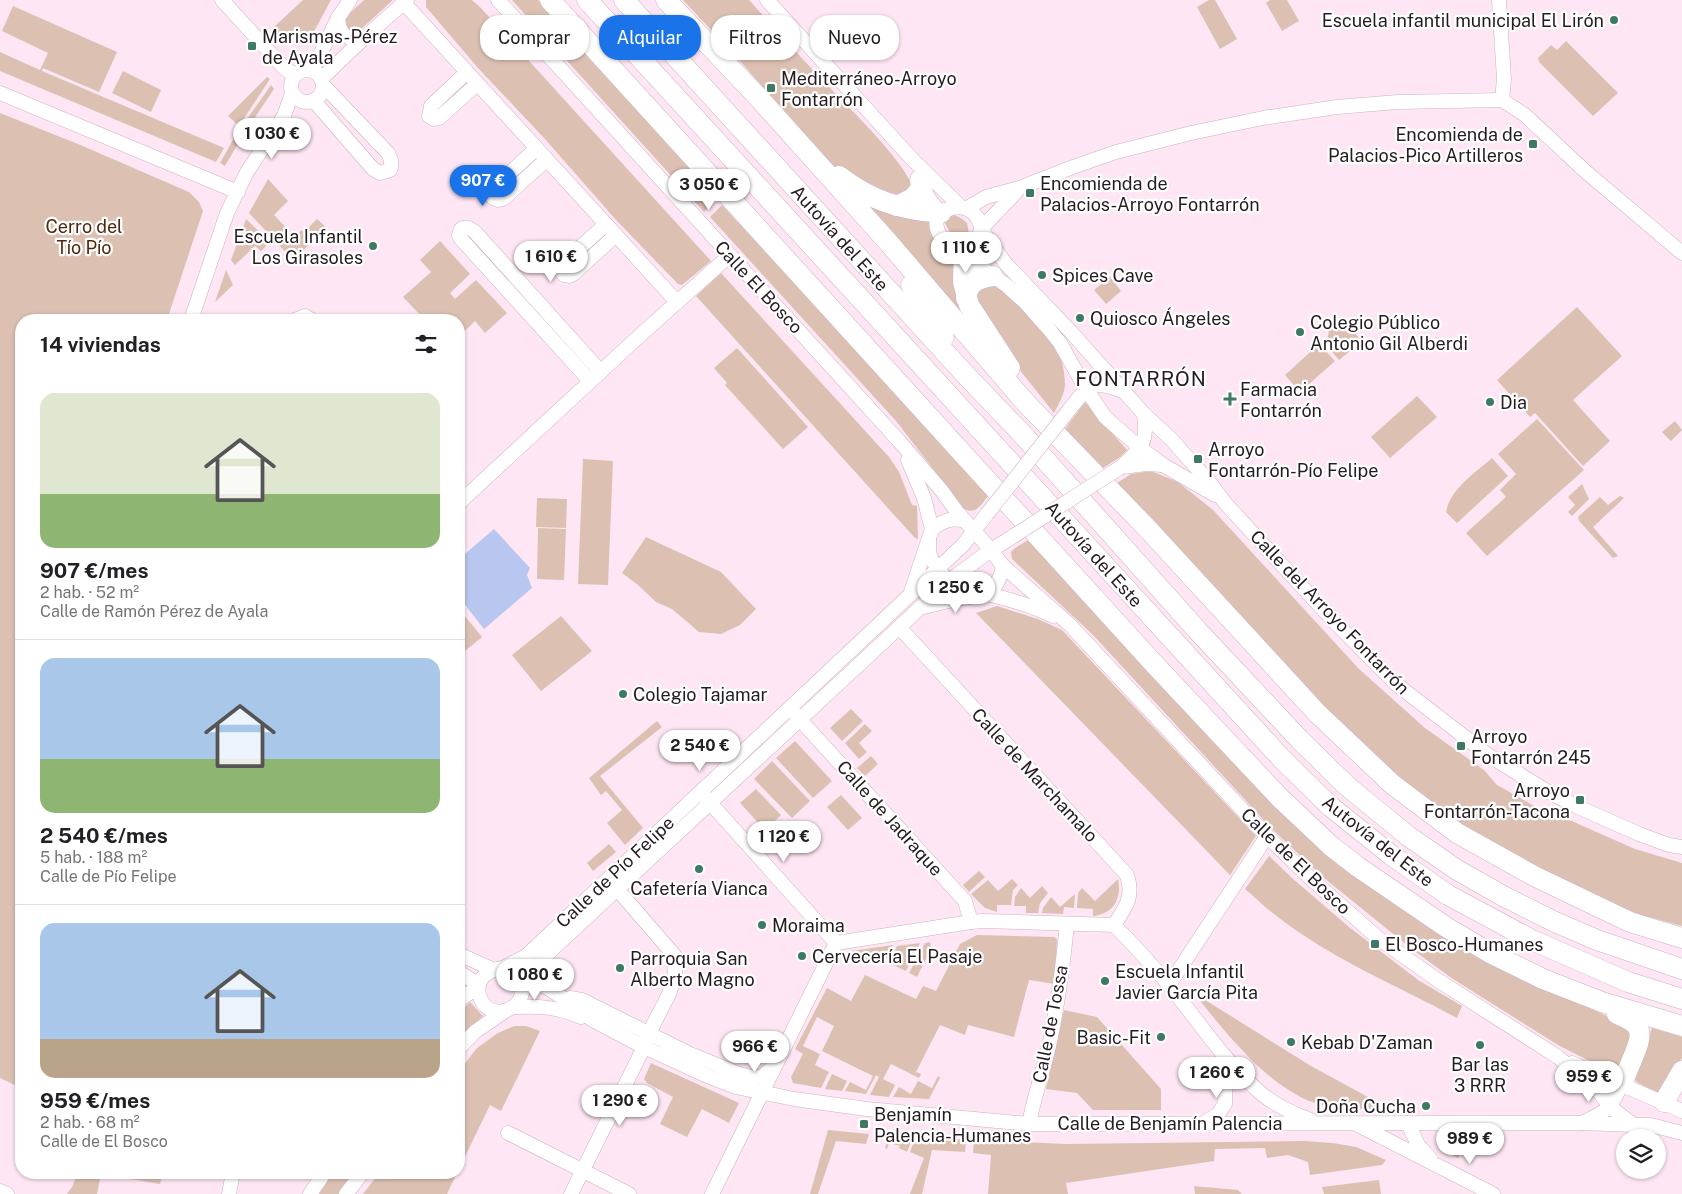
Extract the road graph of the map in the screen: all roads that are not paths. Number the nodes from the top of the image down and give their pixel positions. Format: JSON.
{"nodes":[{"id":1,"x":222,"y":0,"type":"edge"},
{"id":2,"x":350,"y":0,"type":"edge"},
{"id":3,"x":498,"y":0,"type":"edge"},
{"id":4,"x":550,"y":0,"type":"edge"},
{"id":5,"x":588,"y":0,"type":"edge"},
{"id":6,"x":624,"y":0,"type":"edge"},
{"id":7,"x":666,"y":0,"type":"edge"},
{"id":8,"x":767,"y":0,"type":"edge"},
{"id":9,"x":1499,"y":0,"type":"edge"},
{"id":10,"x":406,"y":1,"type":"edge"},
{"id":11,"x":338,"y":18,"type":"junction"},
{"id":12,"x":364,"y":38,"type":"junction"},
{"id":13,"x":467,"y":72,"type":"junction"},
{"id":14,"x":295,"y":75,"type":"junction"},
{"id":15,"x":319,"y":78,"type":"junction"},
{"id":16,"x":478,"y":84,"type":"junction"},
{"id":17,"x":0,"y":93,"type":"edge"},
{"id":18,"x":303,"y":98,"type":"junction"},
{"id":19,"x":1502,"y":100,"type":"junction"},
{"id":20,"x":536,"y":149,"type":"junction"},
{"id":21,"x":803,"y":149,"type":"junction"},
{"id":22,"x":546,"y":160,"type":"junction"},
{"id":23,"x":913,"y":160,"type":"junction"},
{"id":24,"x":920,"y":180,"type":"junction"},
{"id":25,"x":1019,"y":188,"type":"junction"},
{"id":26,"x":238,"y":192,"type":"junction"},
{"id":27,"x":848,"y":199,"type":"junction"},
{"id":28,"x":897,"y":206,"type":"junction"},
{"id":29,"x":964,"y":207,"type":"junction"},
{"id":30,"x":941,"y":213,"type":"junction"},
{"id":31,"x":605,"y":224,"type":"junction"},
{"id":32,"x":981,"y":229,"type":"junction"},
{"id":33,"x":616,"y":236,"type":"junction"},
{"id":34,"x":964,"y":248,"type":"junction"},
{"id":35,"x":1682,"y":253,"type":"edge"},
{"id":36,"x":730,"y":255,"type":"junction"},
{"id":37,"x":993,"y":276,"type":"junction"},
{"id":38,"x":966,"y":298,"type":"junction"},
{"id":39,"x":677,"y":302,"type":"junction"},
{"id":40,"x":193,"y":314,"type":"edge"},
{"id":41,"x":1073,"y":365,"type":"junction"},
{"id":42,"x":963,"y":372,"type":"junction"},
{"id":43,"x":596,"y":377,"type":"junction"},
{"id":44,"x":1086,"y":389,"type":"junction"},
{"id":45,"x":1123,"y":391,"type":"junction"},
{"id":46,"x":1069,"y":410,"type":"junction"},
{"id":47,"x":1144,"y":414,"type":"junction"},
{"id":48,"x":899,"y":442,"type":"junction"},
{"id":49,"x":1140,"y":448,"type":"junction"},
{"id":50,"x":1084,"y":462,"type":"junction"},
{"id":51,"x":1163,"y":465,"type":"junction"},
{"id":52,"x":1121,"y":466,"type":"junction"},
{"id":53,"x":465,"y":497,"type":"edge"},
{"id":54,"x":1220,"y":497,"type":"junction"},
{"id":55,"x":970,"y":526,"type":"junction"},
{"id":56,"x":930,"y":534,"type":"junction"},
{"id":57,"x":991,"y":550,"type":"junction"},
{"id":58,"x":1002,"y":566,"type":"junction"},
{"id":59,"x":938,"y":568,"type":"junction"},
{"id":60,"x":949,"y":581,"type":"junction"},
{"id":61,"x":986,"y":594,"type":"junction"},
{"id":62,"x":910,"y":595,"type":"junction"},
{"id":63,"x":920,"y":608,"type":"junction"},
{"id":64,"x":1069,"y":624,"type":"junction"},
{"id":65,"x":902,"y":630,"type":"junction"},
{"id":66,"x":790,"y":708,"type":"junction"},
{"id":67,"x":799,"y":719,"type":"junction"},
{"id":68,"x":700,"y":791,"type":"junction"},
{"id":69,"x":710,"y":802,"type":"junction"},
{"id":70,"x":1267,"y":836,"type":"junction"},
{"id":71,"x":1682,"y":847,"type":"edge"},
{"id":72,"x":617,"y":889,"type":"junction"},
{"id":73,"x":971,"y":922,"type":"junction"},
{"id":74,"x":1630,"y":922,"type":"junction"},
{"id":75,"x":1067,"y":924,"type":"junction"},
{"id":76,"x":1114,"y":925,"type":"junction"},
{"id":77,"x":1682,"y":933,"type":"edge"},
{"id":78,"x":1682,"y":938,"type":"edge"},
{"id":79,"x":836,"y":943,"type":"junction"},
{"id":80,"x":465,"y":956,"type":"edge"},
{"id":81,"x":498,"y":968,"type":"junction"},
{"id":82,"x":1682,"y":968,"type":"edge"},
{"id":83,"x":465,"y":976,"type":"edge"},
{"id":84,"x":1543,"y":979,"type":"junction"},
{"id":85,"x":523,"y":981,"type":"junction"},
{"id":86,"x":1169,"y":985,"type":"junction"},
{"id":87,"x":478,"y":986,"type":"junction"},
{"id":88,"x":465,"y":996,"type":"edge"},
{"id":89,"x":561,"y":996,"type":"junction"},
{"id":90,"x":1682,"y":999,"type":"edge"},
{"id":91,"x":509,"y":1009,"type":"junction"},
{"id":92,"x":591,"y":1019,"type":"junction"},
{"id":93,"x":1682,"y":1026,"type":"edge"},
{"id":94,"x":649,"y":1033,"type":"junction"},
{"id":95,"x":465,"y":1042,"type":"edge"},
{"id":96,"x":644,"y":1047,"type":"junction"},
{"id":97,"x":1558,"y":1057,"type":"junction"},
{"id":98,"x":1226,"y":1058,"type":"junction"},
{"id":99,"x":775,"y":1066,"type":"junction"},
{"id":100,"x":1682,"y":1071,"type":"edge"},
{"id":101,"x":755,"y":1078,"type":"junction"},
{"id":102,"x":1622,"y":1084,"type":"junction"},
{"id":103,"x":761,"y":1093,"type":"junction"},
{"id":104,"x":1664,"y":1102,"type":"junction"},
{"id":105,"x":1610,"y":1107,"type":"junction"},
{"id":106,"x":1682,"y":1111,"type":"edge"},
{"id":107,"x":1439,"y":1122,"type":"junction"},
{"id":108,"x":1203,"y":1123,"type":"junction"},
{"id":109,"x":1246,"y":1123,"type":"junction"},
{"id":110,"x":1319,"y":1123,"type":"junction"},
{"id":111,"x":1355,"y":1123,"type":"junction"},
{"id":112,"x":1408,"y":1123,"type":"junction"},
{"id":113,"x":1581,"y":1123,"type":"junction"},
{"id":114,"x":1029,"y":1124,"type":"junction"},
{"id":115,"x":1634,"y":1125,"type":"junction"},
{"id":116,"x":1651,"y":1125,"type":"junction"},
{"id":117,"x":508,"y":1133,"type":"dead end"},
{"id":118,"x":1682,"y":1133,"type":"edge"},
{"id":119,"x":1418,"y":1145,"type":"junction"},
{"id":120,"x":1434,"y":1162,"type":"junction"},
{"id":121,"x":583,"y":1171,"type":"junction"},
{"id":122,"x":232,"y":1179,"type":"edge"},
{"id":123,"x":320,"y":1179,"type":"edge"},
{"id":124,"x":357,"y":1179,"type":"edge"},
{"id":125,"x":0,"y":1191,"type":"edge"},
{"id":126,"x":228,"y":1193,"type":"edge"},
{"id":127,"x":8,"y":1194,"type":"edge"},
{"id":128,"x":310,"y":1194,"type":"edge"},
{"id":129,"x":346,"y":1194,"type":"edge"},
{"id":130,"x":571,"y":1194,"type":"edge"},
{"id":131,"x":629,"y":1194,"type":"edge"},
{"id":132,"x":712,"y":1194,"type":"edge"},
{"id":133,"x":1493,"y":1194,"type":"edge"}],
"edges":[{"from":1,"to":14,"type":"street"},
{"from":2,"to":11,"type":"street"},
{"from":3,"to":36,"type":"street","name":"Calle El Bosco"},
{"from":4,"to":84,"type":"highway"},
{"from":5,"to":90,"type":"highway","name":"Autovía del Este"},
{"from":6,"to":42,"type":"highway","name":"Autovía del Este"},
{"from":7,"to":21,"type":"highway"},
{"from":8,"to":23,"type":"street"},
{"from":9,"to":19,"type":"street"},
{"from":10,"to":12,"type":"street"},
{"from":10,"to":13,"type":"street"},
{"from":11,"to":12,"type":"street"},
{"from":11,"to":15,"type":"street"},
{"from":12,"to":15,"type":"street"},
{"from":13,"to":16,"type":"street"},
{"from":13,"to":16,"type":"street"},
{"from":14,"to":15,"type":"street"},
{"from":14,"to":18,"type":"street"},
{"from":15,"to":18,"type":"street"},
{"from":15,"to":18,"type":"street"},
{"from":16,"to":20,"type":"street"},
{"from":17,"to":26,"type":"street"},
{"from":18,"to":26,"type":"street"},
{"from":19,"to":25,"type":"street"},
{"from":19,"to":35,"type":"street"},
{"from":20,"to":22,"type":"street"},
{"from":20,"to":22,"type":"street"},
{"from":21,"to":27,"type":"highway"},
{"from":21,"to":28,"type":"highway"},
{"from":22,"to":31,"type":"street"},
{"from":23,"to":24,"type":"street"},
{"from":23,"to":29,"type":"street"},
{"from":24,"to":28,"type":"highway"},
{"from":24,"to":30,"type":"street"},
{"from":25,"to":29,"type":"street"},
{"from":25,"to":32,"type":"street"},
{"from":26,"to":40,"type":"street"},
{"from":27,"to":42,"type":"highway"},
{"from":27,"to":50,"type":"highway"},
{"from":28,"to":30,"type":"highway"},
{"from":29,"to":30,"type":"street"},
{"from":29,"to":32,"type":"street"},
{"from":30,"to":34,"type":"street"},
{"from":31,"to":33,"type":"street"},
{"from":31,"to":33,"type":"street"},
{"from":32,"to":34,"type":"street"},
{"from":32,"to":45,"type":"street","name":"Calle del Arroyo Fontarrón"},
{"from":33,"to":39,"type":"street"},
{"from":34,"to":37,"type":"street","name":"Calle del Arroyo Fontarrón"},
{"from":34,"to":38,"type":"highway"},
{"from":36,"to":39,"type":"street"},
{"from":36,"to":48,"type":"street","name":"Calle El Bosco"},
{"from":37,"to":38,"type":"highway"},
{"from":37,"to":41,"type":"street","name":"Calle del Arroyo Fontarrón"},
{"from":38,"to":50,"type":"highway"},
{"from":39,"to":43,"type":"street"},
{"from":41,"to":44,"type":"street","name":"Calle del Arroyo Fontarrón"},
{"from":41,"to":46,"type":"street"},
{"from":42,"to":82,"type":"highway","name":"Autovía del Este"},
{"from":43,"to":43,"type":"street"},
{"from":43,"to":53,"type":"street"},
{"from":44,"to":45,"type":"street"},
{"from":44,"to":46,"type":"street"},
{"from":44,"to":49,"type":"street","name":"Calle del Arroyo Fontarrón"},
{"from":45,"to":47,"type":"street","name":"Calle del Arroyo Fontarrón"},
{"from":46,"to":55,"type":"street","name":"Calle de Pío Felipe","bridge":true},
{"from":47,"to":49,"type":"street"},
{"from":47,"to":54,"type":"street","name":"Calle del Arroyo Fontarrón"},
{"from":48,"to":55,"type":"street","name":"Calle El Bosco"},
{"from":48,"to":56,"type":"street","name":"Calle El Bosco"},
{"from":49,"to":51,"type":"street","name":"Calle del Arroyo Fontarrón"},
{"from":49,"to":52,"type":"street"},
{"from":50,"to":74,"type":"highway"},
{"from":51,"to":52,"type":"street","name":"Calle del Arroyo Fontarrón"},
{"from":51,"to":54,"type":"street","name":"Calle del Arroyo Fontarrón"},
{"from":52,"to":57,"type":"street","name":"Calle de Pío Felipe","bridge":true},
{"from":54,"to":71,"type":"street","name":"Calle del Arroyo Fontarrón"},
{"from":55,"to":56,"type":"street"},
{"from":55,"to":57,"type":"street"},
{"from":55,"to":59,"type":"street","name":"Calle de Pío Felipe"},
{"from":56,"to":59,"type":"street"},
{"from":56,"to":62,"type":"street","name":"Calle de Pío Felipe"},
{"from":57,"to":58,"type":"street"},
{"from":57,"to":60,"type":"street","name":"Calle de Pío Felipe"},
{"from":58,"to":61,"type":"street"},
{"from":58,"to":64,"type":"street","name":"Calle de El Bosco"},
{"from":59,"to":60,"type":"street"},
{"from":59,"to":62,"type":"street","name":"Calle de Pío Felipe"},
{"from":60,"to":61,"type":"street"},
{"from":60,"to":63,"type":"street","name":"Calle de Pío Felipe"},
{"from":61,"to":63,"type":"street","name":"Calle de Pío Felipe"},
{"from":61,"to":64,"type":"street","name":"Calle de El Bosco"},
{"from":62,"to":66,"type":"street","name":"Calle de Pío Felipe"},
{"from":63,"to":65,"type":"street","name":"Calle de Pío Felipe"},
{"from":64,"to":70,"type":"street","name":"Calle de El Bosco"},
{"from":65,"to":67,"type":"street","name":"Calle de Pío Felipe"},
{"from":65,"to":76,"type":"street","name":"Calle de Marchamalo"},
{"from":66,"to":67,"type":"street"},
{"from":66,"to":68,"type":"street","name":"Calle de Pío Felipe"},
{"from":67,"to":69,"type":"street","name":"Calle de Pío Felipe"},
{"from":67,"to":73,"type":"street","name":"Calle de Jadraque"},
{"from":68,"to":69,"type":"street"},
{"from":68,"to":81,"type":"street","name":"Calle de Pío Felipe"},
{"from":69,"to":72,"type":"street","name":"Calle de Pío Felipe"},
{"from":69,"to":79,"type":"street"},
{"from":70,"to":86,"type":"street"},
{"from":70,"to":97,"type":"street","name":"Calle de El Bosco"},
{"from":72,"to":85,"type":"street","name":"Calle de Pío Felipe"},
{"from":72,"to":94,"type":"street"},
{"from":73,"to":75,"type":"street"},
{"from":73,"to":79,"type":"street"},
{"from":74,"to":77,"type":"highway"},
{"from":74,"to":78,"type":"highway"},
{"from":75,"to":76,"type":"street"},
{"from":75,"to":114,"type":"street","name":"Calle de Tossa"},
{"from":76,"to":86,"type":"street"},
{"from":79,"to":99,"type":"street"},
{"from":80,"to":81,"type":"street"},
{"from":81,"to":85,"type":"street"},
{"from":81,"to":87,"type":"street"},
{"from":83,"to":87,"type":"street"},
{"from":84,"to":93,"type":"highway"},
{"from":84,"to":102,"type":"highway"},
{"from":85,"to":89,"type":"street","name":"Calle de Benjamín Palencia"},
{"from":85,"to":91,"type":"street"},
{"from":86,"to":98,"type":"street"},
{"from":87,"to":88,"type":"street"},
{"from":87,"to":91,"type":"street"},
{"from":89,"to":92,"type":"street","name":"Calle de Benjamín Palencia"},
{"from":89,"to":94,"type":"street","name":"Calle de Benjamín Palencia"},
{"from":91,"to":92,"type":"street","name":"Calle de Benjamín Palencia"},
{"from":91,"to":95,"type":"street"},
{"from":92,"to":96,"type":"street","name":"Calle de Benjamín Palencia"},
{"from":94,"to":96,"type":"street"},
{"from":94,"to":101,"type":"street","name":"Calle de Benjamín Palencia"},
{"from":96,"to":103,"type":"street","name":"Calle de Benjamín Palencia"},
{"from":96,"to":121,"type":"street"},
{"from":97,"to":102,"type":"street","name":"Calle de El Bosco"},
{"from":97,"to":105,"type":"street","name":"Calle de El Bosco"},
{"from":98,"to":108,"type":"street"},
{"from":98,"to":109,"type":"street"},
{"from":98,"to":110,"type":"street"},
{"from":99,"to":101,"type":"street"},
{"from":99,"to":103,"type":"street"},
{"from":100,"to":104,"type":"highway"},
{"from":101,"to":103,"type":"street"},
{"from":102,"to":104,"type":"street"},
{"from":102,"to":105,"type":"street"},
{"from":103,"to":114,"type":"street","name":"Calle de Benjamín Palencia"},
{"from":103,"to":132,"type":"street"},
{"from":104,"to":106,"type":"street"},
{"from":104,"to":116,"type":"street"},
{"from":105,"to":113,"type":"street","name":"Calle de Benjamín Palencia"},
{"from":105,"to":115,"type":"street"},
{"from":107,"to":112,"type":"street","name":"Calle de Benjamín Palencia"},
{"from":107,"to":113,"type":"street","name":"Calle de Benjamín Palencia"},
{"from":107,"to":119,"type":"street"},
{"from":108,"to":109,"type":"street","name":"Calle de Benjamín Palencia"},
{"from":108,"to":114,"type":"street","name":"Calle de Benjamín Palencia"},
{"from":109,"to":110,"type":"street","name":"Calle de Benjamín Palencia"},
{"from":110,"to":111,"type":"street","name":"Calle de Benjamín Palencia"},
{"from":111,"to":112,"type":"street","name":"Calle de Benjamín Palencia"},
{"from":111,"to":120,"type":"street"},
{"from":112,"to":119,"type":"street"},
{"from":113,"to":115,"type":"street","name":"Calle de Benjamín Palencia"},
{"from":115,"to":116,"type":"street","name":"Calle de Benjamín Palencia"},
{"from":116,"to":118,"type":"street","name":"Calle de Benjamín Palencia"},
{"from":117,"to":121,"type":"street"},
{"from":119,"to":120,"type":"street"},
{"from":120,"to":133,"type":"street"},
{"from":121,"to":130,"type":"street"},
{"from":121,"to":131,"type":"street"},
{"from":122,"to":126,"type":"street"},
{"from":123,"to":128,"type":"street"},
{"from":124,"to":129,"type":"street"},
{"from":125,"to":127,"type":"street"}]}
